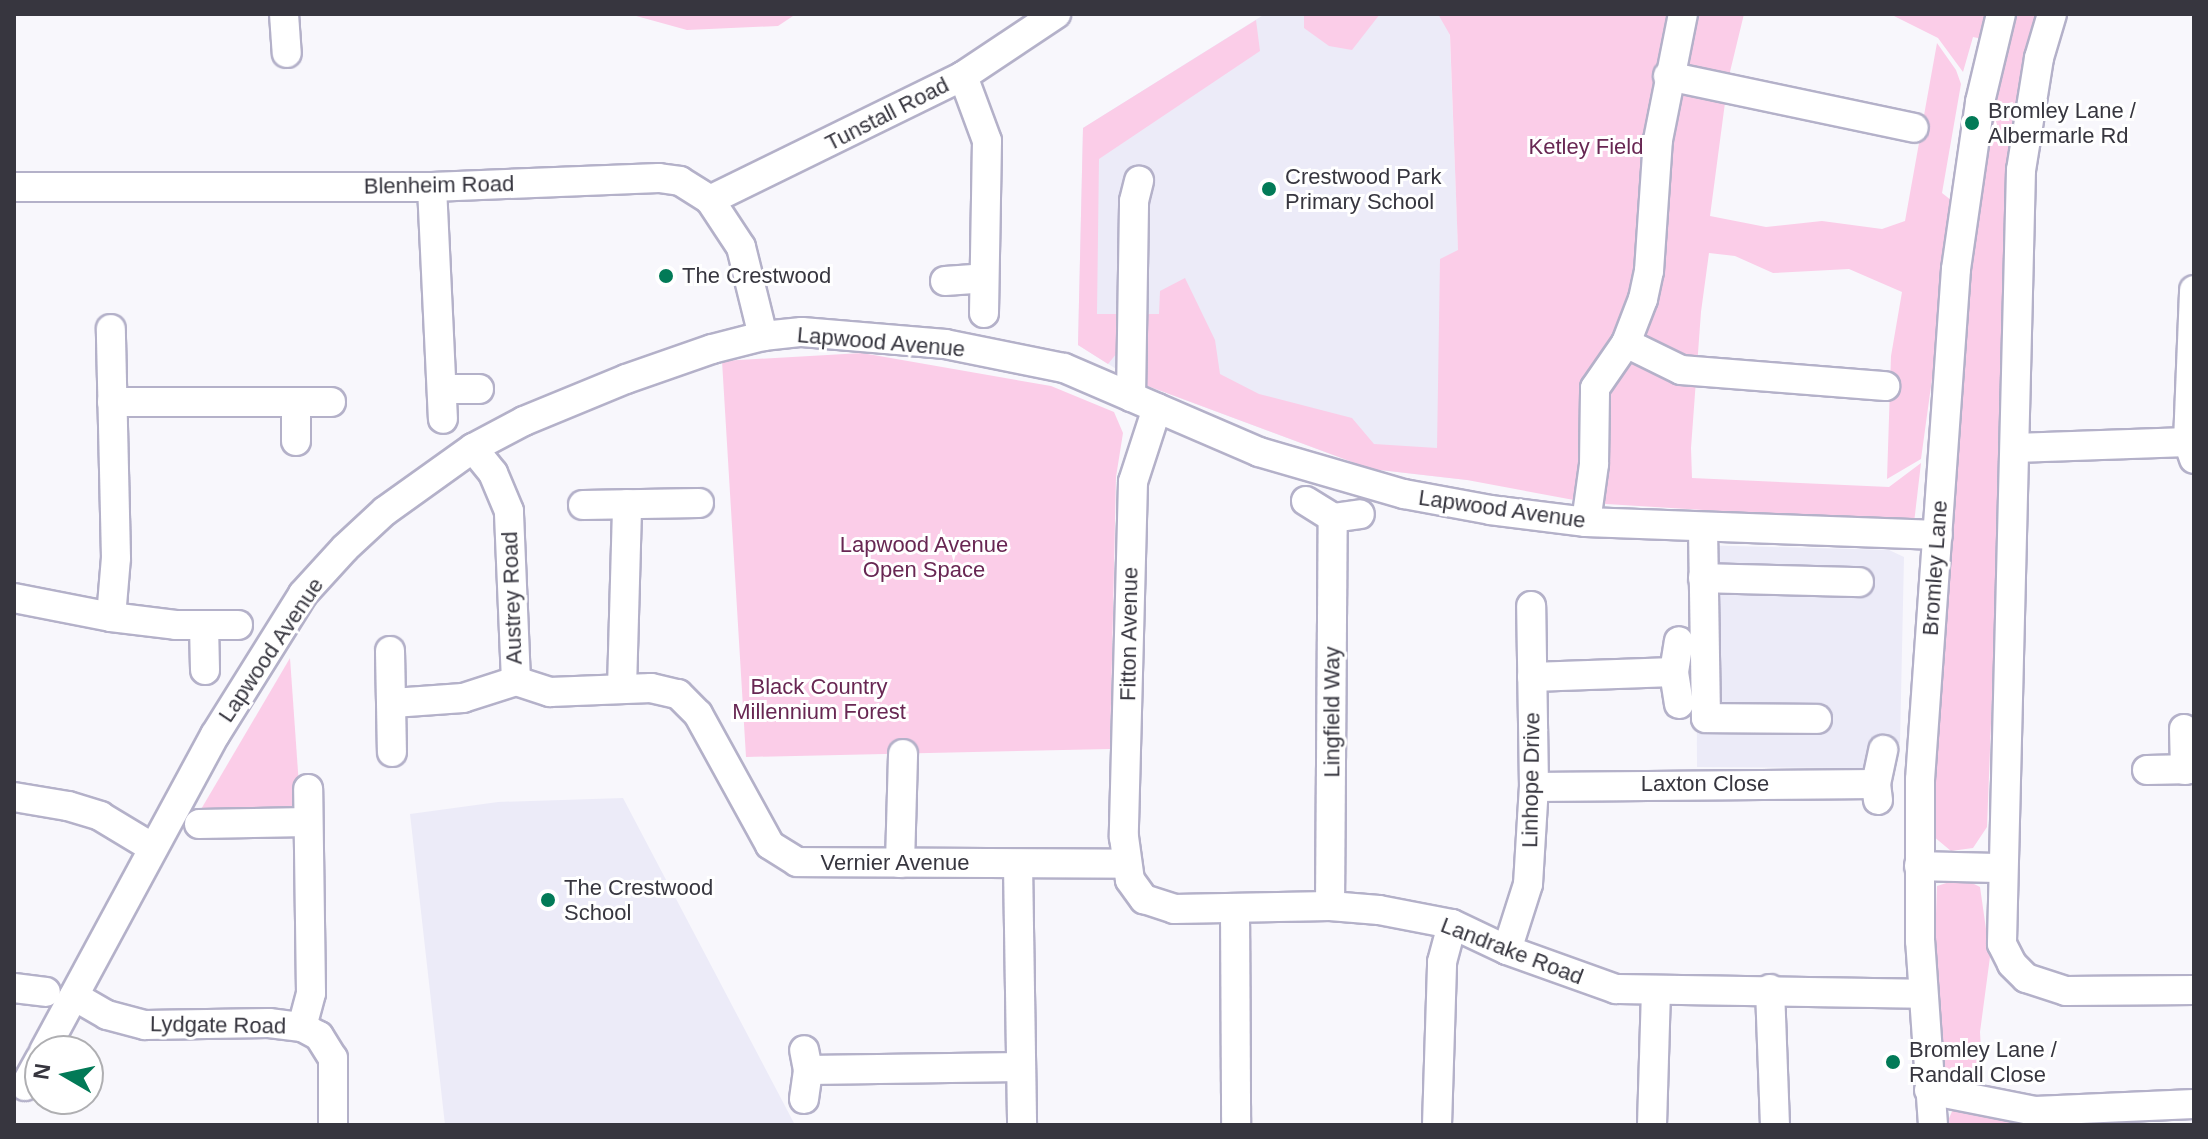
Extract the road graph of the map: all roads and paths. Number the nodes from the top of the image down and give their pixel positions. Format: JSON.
{"nodes":[{"id":1,"x":284,"y":14,"type":"edge"},
{"id":2,"x":1056,"y":14,"type":"edge"},
{"id":3,"x":1683,"y":14,"type":"edge"},
{"id":4,"x":2001,"y":14,"type":"edge"},
{"id":5,"x":2052,"y":14,"type":"edge"},
{"id":6,"x":287,"y":53,"type":"dead end"},
{"id":7,"x":963,"y":76,"type":"junction"},
{"id":8,"x":1668,"y":76,"type":"junction"},
{"id":9,"x":1914,"y":128,"type":"dead end"},
{"id":10,"x":1139,"y":181,"type":"dead end"},
{"id":11,"x":14,"y":187,"type":"edge"},
{"id":12,"x":432,"y":187,"type":"junction"},
{"id":13,"x":710,"y":200,"type":"junction"},
{"id":14,"x":984,"y":278,"type":"junction"},
{"id":15,"x":945,"y":281,"type":"dead end"},
{"id":16,"x":2194,"y":290,"type":"edge"},
{"id":17,"x":984,"y":313,"type":"dead end"},
{"id":18,"x":111,"y":329,"type":"dead end"},
{"id":19,"x":763,"y":336,"type":"junction"},
{"id":20,"x":1626,"y":343,"type":"junction"},
{"id":21,"x":1885,"y":386,"type":"dead end"},
{"id":22,"x":442,"y":389,"type":"junction"},
{"id":23,"x":479,"y":389,"type":"dead end"},
{"id":24,"x":112,"y":402,"type":"junction"},
{"id":25,"x":296,"y":402,"type":"junction"},
{"id":26,"x":331,"y":402,"type":"dead end"},
{"id":27,"x":1144,"y":402,"type":"junction"},
{"id":28,"x":443,"y":419,"type":"dead end"},
{"id":29,"x":296,"y":441,"type":"dead end"},
{"id":30,"x":473,"y":448,"type":"junction"},
{"id":31,"x":2015,"y":448,"type":"junction"},
{"id":32,"x":2191,"y":451,"type":"edge"},
{"id":33,"x":1306,"y":501,"type":"dead end"},
{"id":34,"x":699,"y":503,"type":"dead end"},
{"id":35,"x":627,"y":504,"type":"junction"},
{"id":36,"x":583,"y":505,"type":"dead end"},
{"id":37,"x":1586,"y":522,"type":"junction"},
{"id":38,"x":1703,"y":528,"type":"junction"},
{"id":39,"x":1938,"y":535,"type":"junction"},
{"id":40,"x":1703,"y":578,"type":"junction"},
{"id":41,"x":1859,"y":582,"type":"dead end"},
{"id":42,"x":14,"y":598,"type":"edge"},
{"id":43,"x":1531,"y":606,"type":"dead end"},
{"id":44,"x":111,"y":617,"type":"junction"},
{"id":45,"x":204,"y":625,"type":"junction"},
{"id":46,"x":238,"y":625,"type":"dead end"},
{"id":47,"x":1679,"y":641,"type":"dead end"},
{"id":48,"x":390,"y":651,"type":"dead end"},
{"id":49,"x":205,"y":670,"type":"dead end"},
{"id":50,"x":1674,"y":672,"type":"junction"},
{"id":51,"x":1532,"y":677,"type":"junction"},
{"id":52,"x":516,"y":681,"type":"junction"},
{"id":53,"x":622,"y":688,"type":"junction"},
{"id":54,"x":393,"y":703,"type":"junction"},
{"id":55,"x":1679,"y":704,"type":"dead end"},
{"id":56,"x":1817,"y":719,"type":"dead end"},
{"id":57,"x":2184,"y":729,"type":"dead end"},
{"id":58,"x":1883,"y":750,"type":"dead end"},
{"id":59,"x":392,"y":752,"type":"dead end"},
{"id":60,"x":2147,"y":770,"type":"dead end"},
{"id":61,"x":2190,"y":770,"type":"edge"},
{"id":62,"x":894,"y":772,"type":"dead end"},
{"id":63,"x":1534,"y":787,"type":"junction"},
{"id":64,"x":308,"y":789,"type":"dead end"},
{"id":65,"x":14,"y":797,"type":"edge"},
{"id":66,"x":308,"y":822,"type":"junction"},
{"id":67,"x":199,"y":824,"type":"dead end"},
{"id":68,"x":153,"y":848,"type":"junction"},
{"id":69,"x":900,"y":863,"type":"junction"},
{"id":70,"x":1018,"y":864,"type":"junction"},
{"id":71,"x":1127,"y":864,"type":"junction"},
{"id":72,"x":1919,"y":866,"type":"junction"},
{"id":73,"x":2003,"y":868,"type":"junction"},
{"id":74,"x":1330,"y":906,"type":"junction"},
{"id":75,"x":1235,"y":908,"type":"junction"},
{"id":76,"x":1452,"y":924,"type":"junction"},
{"id":77,"x":1507,"y":950,"type":"junction"},
{"id":78,"x":14,"y":988,"type":"edge"},
{"id":79,"x":1770,"y":989,"type":"junction"},
{"id":80,"x":1656,"y":990,"type":"junction"},
{"id":81,"x":2194,"y":990,"type":"edge"},
{"id":82,"x":46,"y":992,"type":"dead end"},
{"id":83,"x":1922,"y":994,"type":"junction"},
{"id":84,"x":74,"y":996,"type":"junction"},
{"id":85,"x":302,"y":1027,"type":"junction"},
{"id":86,"x":53,"y":1035,"type":"edge"},
{"id":87,"x":1021,"y":1067,"type":"junction"},
{"id":88,"x":1929,"y":1090,"type":"junction"},
{"id":89,"x":804,"y":1099,"type":"dead end"},
{"id":90,"x":2194,"y":1104,"type":"edge"},
{"id":91,"x":2021,"y":1116,"type":"edge"},
{"id":92,"x":333,"y":1125,"type":"edge"},
{"id":93,"x":1022,"y":1125,"type":"edge"},
{"id":94,"x":1236,"y":1125,"type":"edge"},
{"id":95,"x":1437,"y":1125,"type":"edge"},
{"id":96,"x":1652,"y":1125,"type":"edge"},
{"id":97,"x":1775,"y":1125,"type":"edge"},
{"id":98,"x":1933,"y":1125,"type":"edge"}],
"edges":[{"from":1,"to":6,"type":"street"},
{"from":2,"to":7,"type":"street","name":"Tunstall Road"},
{"from":3,"to":8,"type":"street"},
{"from":4,"to":39,"type":"street","name":"Bromley Lane"},
{"from":5,"to":31,"type":"street"},
{"from":7,"to":13,"type":"street","name":"Tunstall Road"},
{"from":7,"to":14,"type":"street"},
{"from":8,"to":9,"type":"street"},
{"from":8,"to":20,"type":"street"},
{"from":10,"to":27,"type":"street","name":"Fitton Avenue"},
{"from":11,"to":12,"type":"street","name":"Blenheim Road"},
{"from":12,"to":13,"type":"street","name":"Blenheim Road"},
{"from":12,"to":22,"type":"street"},
{"from":13,"to":19,"type":"street","name":"Blenheim Road"},
{"from":14,"to":15,"type":"street"},
{"from":14,"to":17,"type":"street"},
{"from":16,"to":32,"type":"street"},
{"from":18,"to":24,"type":"street"},
{"from":19,"to":27,"type":"street","name":"Lapwood Avenue"},
{"from":19,"to":30,"type":"street","name":"Lapwood Avenue"},
{"from":20,"to":21,"type":"street"},
{"from":20,"to":37,"type":"street"},
{"from":22,"to":23,"type":"street"},
{"from":22,"to":28,"type":"street"},
{"from":24,"to":25,"type":"street"},
{"from":24,"to":44,"type":"street"},
{"from":25,"to":26,"type":"street"},
{"from":25,"to":29,"type":"street"},
{"from":27,"to":37,"type":"street","name":"Lapwood Avenue"},
{"from":27,"to":71,"type":"street","name":"Fitton Avenue"},
{"from":30,"to":52,"type":"street","name":"Austrey Road"},
{"from":30,"to":68,"type":"street","name":"Lapwood Avenue"},
{"from":31,"to":32,"type":"street"},
{"from":31,"to":73,"type":"street"},
{"from":33,"to":74,"type":"street","name":"Lingfield Way"},
{"from":34,"to":35,"type":"street"},
{"from":35,"to":36,"type":"street"},
{"from":35,"to":53,"type":"street"},
{"from":37,"to":38,"type":"street","name":"Lapwood Avenue"},
{"from":38,"to":39,"type":"street","name":"Lapwood Avenue"},
{"from":38,"to":40,"type":"street"},
{"from":39,"to":72,"type":"street","name":"Bromley Lane"},
{"from":40,"to":41,"type":"street"},
{"from":40,"to":56,"type":"street"},
{"from":42,"to":44,"type":"street"},
{"from":43,"to":51,"type":"street","name":"Linhope Drive"},
{"from":44,"to":45,"type":"street"},
{"from":45,"to":46,"type":"street"},
{"from":45,"to":49,"type":"street"},
{"from":47,"to":50,"type":"street"},
{"from":48,"to":54,"type":"street"},
{"from":50,"to":51,"type":"street"},
{"from":50,"to":55,"type":"street"},
{"from":51,"to":63,"type":"street","name":"Linhope Drive"},
{"from":52,"to":53,"type":"street","name":"Vernier Avenue"},
{"from":52,"to":54,"type":"street","name":"Austrey Road"},
{"from":53,"to":69,"type":"street","name":"Vernier Avenue"},
{"from":54,"to":59,"type":"street"},
{"from":57,"to":61,"type":"street"},
{"from":58,"to":63,"type":"street","name":"Laxton Close"},
{"from":60,"to":61,"type":"street"},
{"from":62,"to":69,"type":"street"},
{"from":63,"to":77,"type":"street","name":"Linhope Drive"},
{"from":64,"to":66,"type":"street"},
{"from":65,"to":68,"type":"street"},
{"from":66,"to":67,"type":"street"},
{"from":66,"to":85,"type":"street"},
{"from":68,"to":84,"type":"street","name":"Lapwood Avenue"},
{"from":69,"to":70,"type":"street","name":"Vernier Avenue"},
{"from":70,"to":71,"type":"street","name":"Vernier Avenue"},
{"from":70,"to":87,"type":"street"},
{"from":71,"to":75,"type":"street","name":"Landrake Road"},
{"from":72,"to":73,"type":"street"},
{"from":72,"to":83,"type":"street","name":"Bromley Lane"},
{"from":73,"to":81,"type":"street"},
{"from":74,"to":75,"type":"street","name":"Landrake Road"},
{"from":74,"to":76,"type":"street","name":"Landrake Road"},
{"from":75,"to":94,"type":"street"},
{"from":76,"to":77,"type":"street","name":"Landrake Road"},
{"from":76,"to":95,"type":"street"},
{"from":77,"to":80,"type":"street","name":"Landrake Road"},
{"from":78,"to":82,"type":"street"},
{"from":79,"to":80,"type":"street","name":"Landrake Road"},
{"from":79,"to":83,"type":"street","name":"Landrake Road"},
{"from":79,"to":97,"type":"street"},
{"from":80,"to":96,"type":"street"},
{"from":83,"to":88,"type":"street","name":"Bromley Lane"},
{"from":84,"to":85,"type":"street","name":"Lydgate Road"},
{"from":84,"to":86,"type":"street","name":"Lapwood Avenue"},
{"from":85,"to":92,"type":"street","name":"Lydgate Road"},
{"from":87,"to":89,"type":"street"},
{"from":87,"to":93,"type":"street"},
{"from":88,"to":91,"type":"street"},
{"from":88,"to":98,"type":"street","name":"Bromley Lane"},
{"from":90,"to":91,"type":"street"}]}
